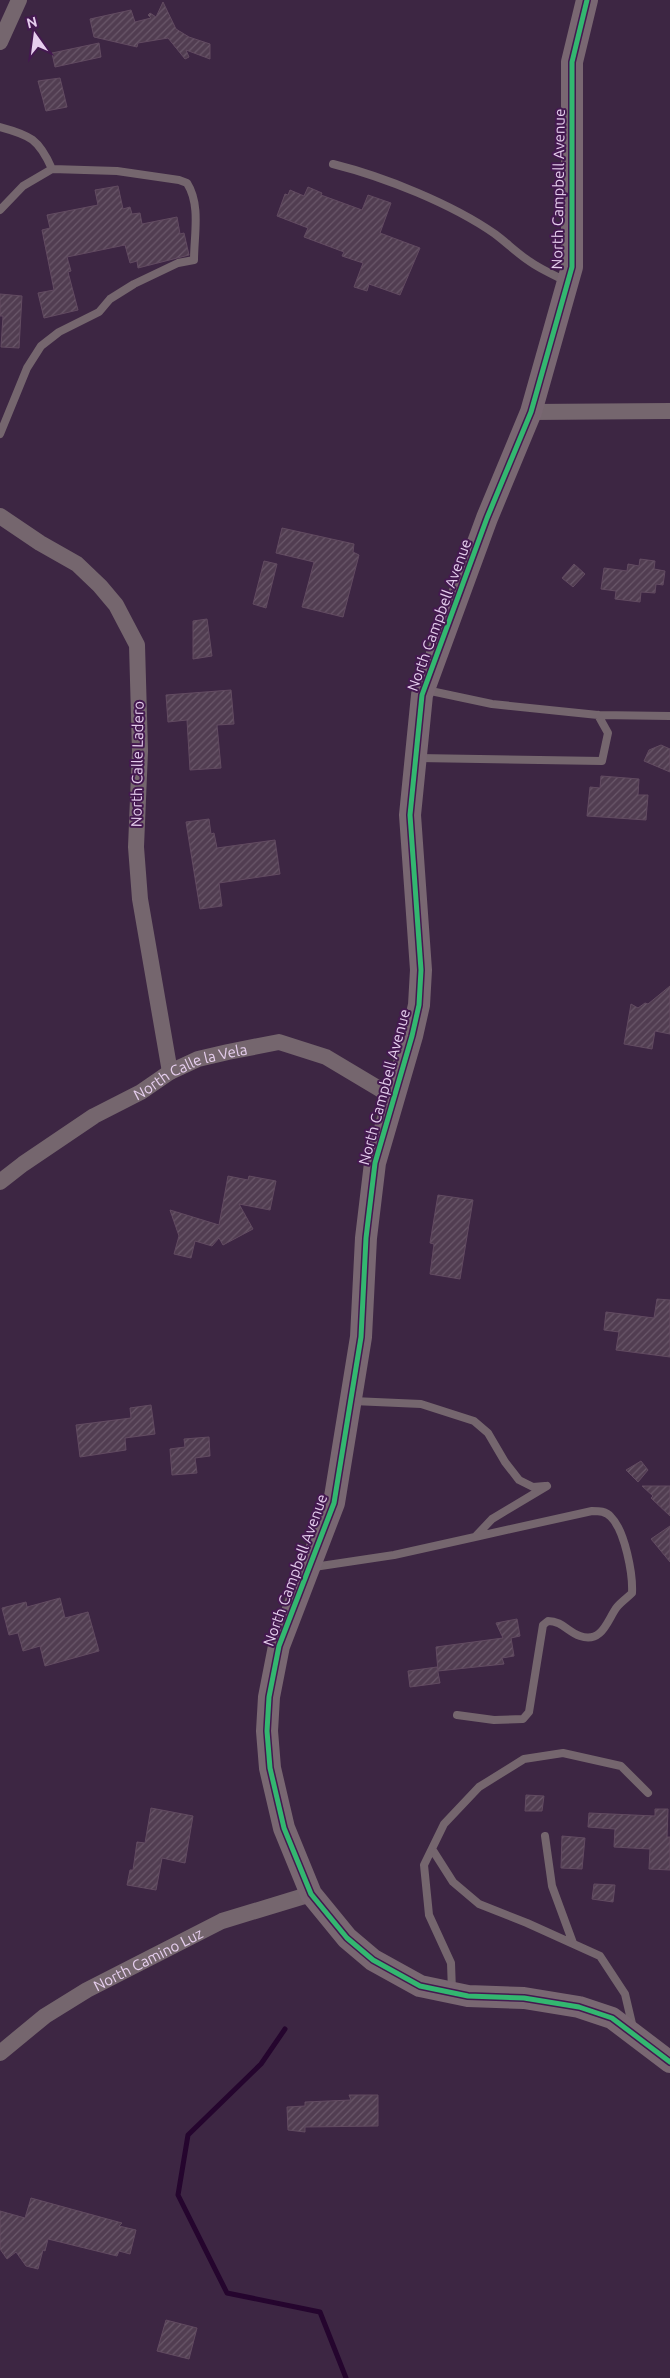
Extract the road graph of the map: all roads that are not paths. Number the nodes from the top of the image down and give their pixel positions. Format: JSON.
{"nodes":[{"id":1,"x":19,"y":0,"type":"edge"},
{"id":2,"x":587,"y":0,"type":"edge"},
{"id":3,"x":0,"y":42,"type":"edge"},
{"id":4,"x":0,"y":127,"type":"edge"},
{"id":5,"x":333,"y":164,"type":"dead end"},
{"id":6,"x":52,"y":169,"type":"junction"},
{"id":7,"x":0,"y":210,"type":"edge"},
{"id":8,"x":568,"y":282,"type":"junction"},
{"id":9,"x":532,"y":412,"type":"junction"},
{"id":10,"x":670,"y":412,"type":"edge"},
{"id":11,"x":0,"y":434,"type":"edge"},
{"id":12,"x":0,"y":516,"type":"edge"},
{"id":13,"x":424,"y":689,"type":"junction"},
{"id":14,"x":598,"y":715,"type":"junction"},
{"id":15,"x":670,"y":716,"type":"edge"},
{"id":16,"x":416,"y":758,"type":"junction"},
{"id":17,"x":170,"y":1072,"type":"junction"},
{"id":18,"x":393,"y":1097,"type":"junction"},
{"id":19,"x":0,"y":1182,"type":"edge"},
{"id":20,"x":350,"y":1401,"type":"junction"},
{"id":21,"x":475,"y":1537,"type":"junction"},
{"id":22,"x":309,"y":1568,"type":"junction"},
{"id":23,"x":457,"y":1715,"type":"dead end"},
{"id":24,"x":648,"y":1793,"type":"dead end"},
{"id":25,"x":545,"y":1836,"type":"dead end"},
{"id":26,"x":432,"y":1849,"type":"junction"},
{"id":27,"x":311,"y":1894,"type":"junction"},
{"id":28,"x":573,"y":1943,"type":"junction"},
{"id":29,"x":452,"y":1993,"type":"junction"},
{"id":30,"x":635,"y":2036,"type":"junction"},
{"id":31,"x":0,"y":2053,"type":"edge"},
{"id":32,"x":670,"y":2062,"type":"edge"}],
"edges":[{"from":1,"to":3,"type":"street"},
{"from":2,"to":8,"type":"main road","name":"North Campbell Avenue"},
{"from":4,"to":6,"type":"lane"},
{"from":5,"to":8,"type":"lane"},
{"from":6,"to":7,"type":"lane"},
{"from":6,"to":11,"type":"lane"},
{"from":8,"to":9,"type":"main road","name":"North Campbell Avenue"},
{"from":9,"to":10,"type":"street"},
{"from":9,"to":13,"type":"main road","name":"North Campbell Avenue"},
{"from":12,"to":17,"type":"street","name":"North Calle Ladero"},
{"from":13,"to":14,"type":"lane"},
{"from":13,"to":16,"type":"main road","name":"North Campbell Avenue"},
{"from":14,"to":15,"type":"lane"},
{"from":14,"to":16,"type":"lane"},
{"from":16,"to":18,"type":"main road","name":"North Campbell Avenue"},
{"from":17,"to":18,"type":"street","name":"North Calle la Vela"},
{"from":17,"to":19,"type":"street","name":"North Calle la Vela"},
{"from":18,"to":20,"type":"main road","name":"North Campbell Avenue"},
{"from":20,"to":21,"type":"lane"},
{"from":20,"to":22,"type":"main road","name":"North Campbell Avenue"},
{"from":21,"to":22,"type":"lane"},
{"from":21,"to":23,"type":"lane"},
{"from":22,"to":27,"type":"main road","name":"North Campbell Avenue"},
{"from":24,"to":26,"type":"lane"},
{"from":25,"to":28,"type":"lane"},
{"from":26,"to":28,"type":"lane"},
{"from":26,"to":29,"type":"lane"},
{"from":27,"to":29,"type":"main road","name":"North Campbell Avenue"},
{"from":27,"to":31,"type":"street","name":"North Camino Luz"},
{"from":28,"to":30,"type":"lane"},
{"from":29,"to":30,"type":"main road","name":"North Campbell Avenue"},
{"from":30,"to":32,"type":"main road","name":"North Campbell Avenue"}]}
